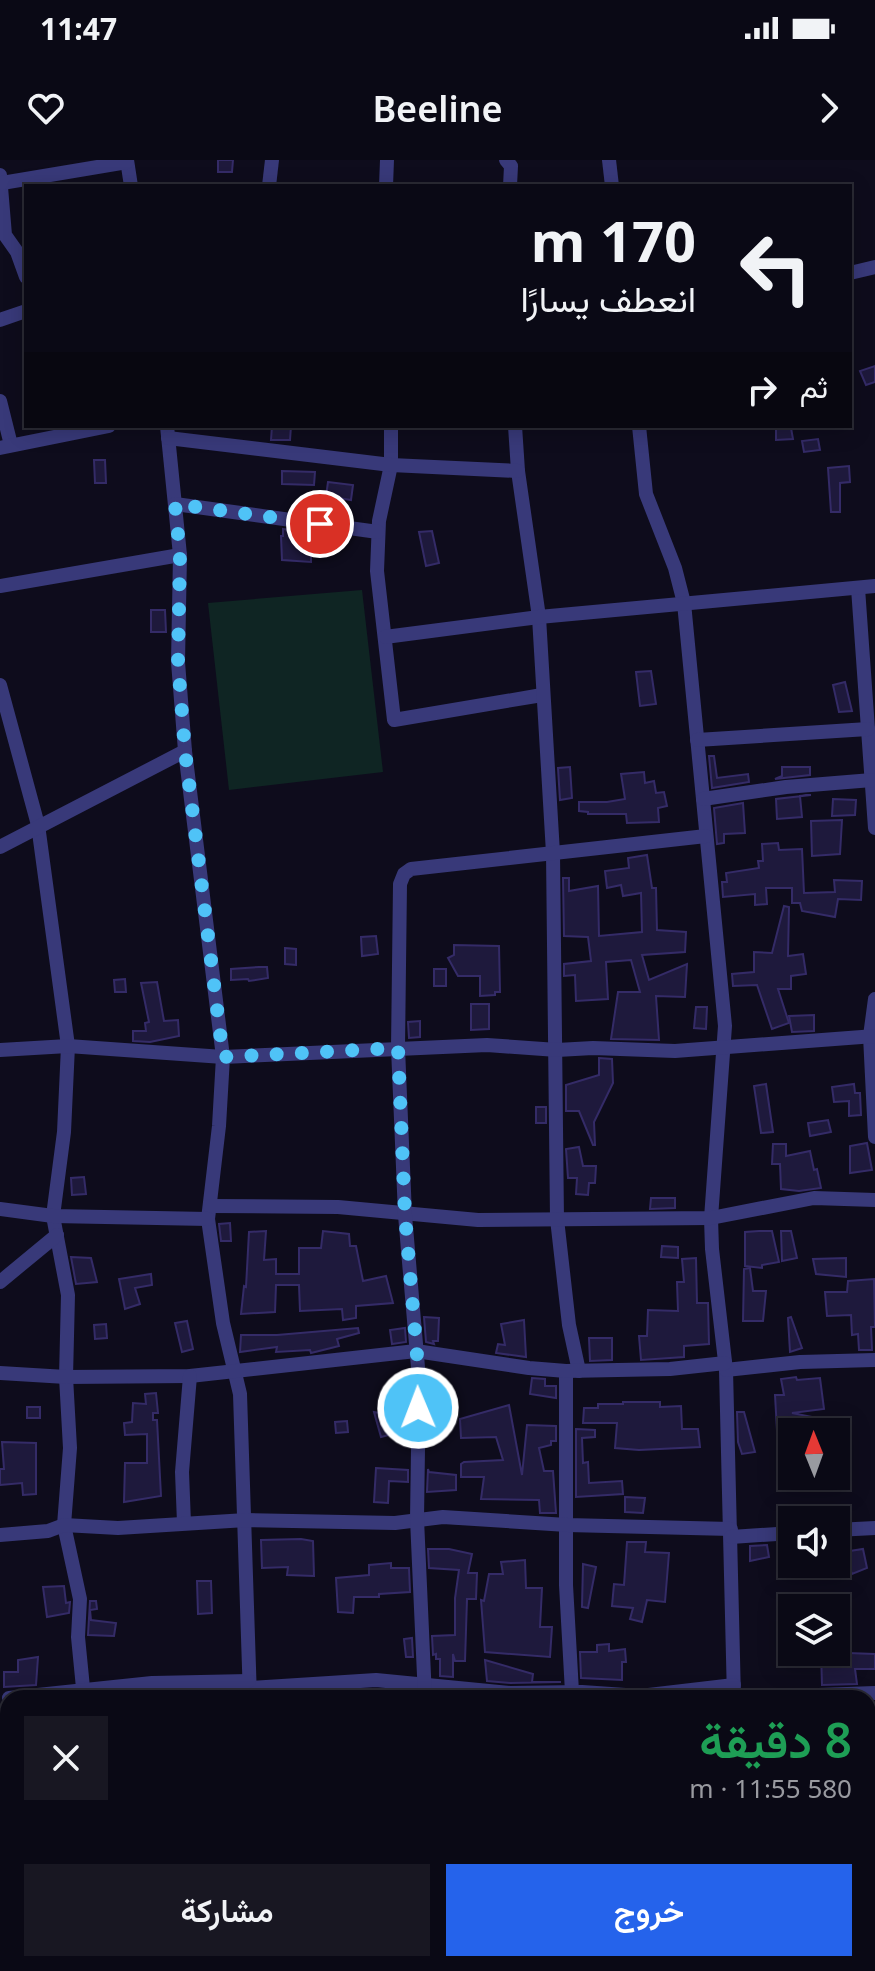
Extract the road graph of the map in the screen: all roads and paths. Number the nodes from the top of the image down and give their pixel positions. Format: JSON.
{"nodes":[{"id":1,"x":272,"y":160,"type":"edge"},
{"id":2,"x":387,"y":160,"type":"edge"},
{"id":3,"x":506,"y":160,"type":"edge"},
{"id":4,"x":609,"y":160,"type":"edge"},
{"id":5,"x":127,"y":161,"type":"edge"},
{"id":6,"x":59,"y":166,"type":"edge"},
{"id":7,"x":1,"y":179,"type":"edge"},
{"id":8,"x":131,"y":184,"type":"edge"},
{"id":9,"x":269,"y":184,"type":"edge"},
{"id":10,"x":386,"y":184,"type":"edge"},
{"id":11,"x":510,"y":184,"type":"edge"},
{"id":12,"x":612,"y":184,"type":"edge"},
{"id":13,"x":0,"y":208,"type":"edge"},
{"id":14,"x":22,"y":251,"type":"edge"},
{"id":15,"x":875,"y":267,"type":"edge"},
{"id":16,"x":852,"y":273,"type":"edge"},
{"id":17,"x":24,"y":312,"type":"edge"},
{"id":18,"x":0,"y":320,"type":"edge"},
{"id":19,"x":0,"y":401,"type":"edge"},
{"id":20,"x":89,"y":428,"type":"edge"},
{"id":21,"x":391,"y":428,"type":"edge"},
{"id":22,"x":515,"y":428,"type":"edge"},
{"id":23,"x":639,"y":428,"type":"edge"},
{"id":24,"x":69,"y":430,"type":"edge"},
{"id":25,"x":168,"y":432,"type":"edge"},
{"id":26,"x":6,"y":447,"type":"edge"},
{"id":27,"x":391,"y":465,"type":"junction"},
{"id":28,"x":518,"y":471,"type":"junction"},
{"id":29,"x":175,"y":504,"type":"junction"},
{"id":30,"x":378,"y":532,"type":"junction"},
{"id":31,"x":180,"y":555,"type":"junction"},
{"id":32,"x":0,"y":586,"type":"edge"},
{"id":33,"x":875,"y":586,"type":"edge"},
{"id":34,"x":858,"y":588,"type":"junction"},
{"id":35,"x":684,"y":603,"type":"junction"},
{"id":36,"x":539,"y":617,"type":"junction"},
{"id":37,"x":385,"y":637,"type":"junction"},
{"id":38,"x":0,"y":685,"type":"edge"},
{"id":39,"x":542,"y":695,"type":"junction"},
{"id":40,"x":868,"y":729,"type":"junction"},
{"id":41,"x":697,"y":740,"type":"junction"},
{"id":42,"x":185,"y":751,"type":"junction"},
{"id":43,"x":872,"y":780,"type":"junction"},
{"id":44,"x":703,"y":799,"type":"junction"},
{"id":45,"x":38,"y":825,"type":"junction"},
{"id":46,"x":875,"y":828,"type":"edge"},
{"id":47,"x":706,"y":836,"type":"junction"},
{"id":48,"x":0,"y":847,"type":"edge"},
{"id":49,"x":553,"y":853,"type":"junction"},
{"id":50,"x":875,"y":999,"type":"edge"},
{"id":51,"x":873,"y":1036,"type":"edge"},
{"id":52,"x":68,"y":1046,"type":"junction"},
{"id":53,"x":398,"y":1048,"type":"junction"},
{"id":54,"x":723,"y":1048,"type":"junction"},
{"id":55,"x":0,"y":1050,"type":"edge"},
{"id":56,"x":557,"y":1050,"type":"junction"},
{"id":57,"x":223,"y":1057,"type":"junction"},
{"id":58,"x":875,"y":1137,"type":"edge"},
{"id":59,"x":875,"y":1200,"type":"edge"},
{"id":60,"x":0,"y":1209,"type":"edge"},
{"id":61,"x":209,"y":1213,"type":"junction"},
{"id":62,"x":405,"y":1215,"type":"junction"},
{"id":63,"x":53,"y":1216,"type":"junction"},
{"id":64,"x":711,"y":1218,"type":"junction"},
{"id":65,"x":557,"y":1219,"type":"junction"},
{"id":66,"x":57,"y":1235,"type":"junction"},
{"id":67,"x":0,"y":1282,"type":"edge"},
{"id":68,"x":416,"y":1351,"type":"junction"},
{"id":69,"x":875,"y":1360,"type":"edge"},
{"id":70,"x":725,"y":1366,"type":"junction"},
{"id":71,"x":235,"y":1370,"type":"junction"},
{"id":72,"x":573,"y":1371,"type":"junction"},
{"id":73,"x":0,"y":1373,"type":"edge"},
{"id":74,"x":190,"y":1376,"type":"junction"},
{"id":75,"x":66,"y":1377,"type":"junction"},
{"id":76,"x":417,"y":1519,"type":"junction"},
{"id":77,"x":246,"y":1520,"type":"junction"},
{"id":78,"x":184,"y":1523,"type":"junction"},
{"id":79,"x":64,"y":1525,"type":"junction"},
{"id":80,"x":567,"y":1525,"type":"junction"},
{"id":81,"x":875,"y":1528,"type":"edge"},
{"id":82,"x":850,"y":1529,"type":"edge"},
{"id":83,"x":731,"y":1533,"type":"junction"},
{"id":84,"x":778,"y":1533,"type":"edge"},
{"id":85,"x":0,"y":1535,"type":"edge"},
{"id":86,"x":249,"y":1689,"type":"edge"},
{"id":87,"x":84,"y":1690,"type":"edge"},
{"id":88,"x":104,"y":1690,"type":"edge"},
{"id":89,"x":417,"y":1690,"type":"edge"},
{"id":90,"x":425,"y":1690,"type":"edge"},
{"id":91,"x":578,"y":1690,"type":"edge"},
{"id":92,"x":734,"y":1690,"type":"edge"}],
"edges":[{"from":1,"to":9,"type":"street"},
{"from":2,"to":10,"type":"street"},
{"from":3,"to":11,"type":"street"},
{"from":4,"to":12,"type":"street"},
{"from":5,"to":6,"type":"street"},
{"from":5,"to":8,"type":"street"},
{"from":6,"to":7,"type":"street"},
{"from":7,"to":13,"type":"street"},
{"from":13,"to":14,"type":"street"},
{"from":15,"to":16,"type":"street"},
{"from":17,"to":18,"type":"street"},
{"from":19,"to":26,"type":"street"},
{"from":20,"to":24,"type":"street"},
{"from":21,"to":27,"type":"street"},
{"from":22,"to":28,"type":"street"},
{"from":23,"to":35,"type":"street"},
{"from":24,"to":26,"type":"street"},
{"from":25,"to":27,"type":"street"},
{"from":25,"to":29,"type":"street"},
{"from":27,"to":28,"type":"street"},
{"from":27,"to":30,"type":"street"},
{"from":28,"to":36,"type":"street"},
{"from":29,"to":30,"type":"street"},
{"from":29,"to":31,"type":"street"},
{"from":30,"to":37,"type":"street"},
{"from":31,"to":32,"type":"street"},
{"from":31,"to":42,"type":"street"},
{"from":33,"to":34,"type":"street"},
{"from":34,"to":35,"type":"street"},
{"from":34,"to":40,"type":"street"},
{"from":35,"to":36,"type":"street"},
{"from":35,"to":41,"type":"street"},
{"from":36,"to":37,"type":"street"},
{"from":36,"to":39,"type":"street"},
{"from":37,"to":39,"type":"street"},
{"from":38,"to":45,"type":"street"},
{"from":39,"to":49,"type":"street"},
{"from":40,"to":41,"type":"street"},
{"from":40,"to":43,"type":"street"},
{"from":41,"to":44,"type":"street"},
{"from":42,"to":45,"type":"street"},
{"from":42,"to":57,"type":"street"},
{"from":43,"to":44,"type":"street"},
{"from":43,"to":46,"type":"street"},
{"from":44,"to":47,"type":"street"},
{"from":45,"to":48,"type":"street"},
{"from":45,"to":52,"type":"street"},
{"from":47,"to":49,"type":"street"},
{"from":47,"to":54,"type":"street"},
{"from":49,"to":53,"type":"street"},
{"from":49,"to":56,"type":"street"},
{"from":50,"to":51,"type":"street"},
{"from":51,"to":54,"type":"street"},
{"from":51,"to":58,"type":"street"},
{"from":52,"to":55,"type":"street"},
{"from":52,"to":57,"type":"street"},
{"from":52,"to":63,"type":"street"},
{"from":53,"to":56,"type":"street"},
{"from":53,"to":57,"type":"street"},
{"from":53,"to":62,"type":"street"},
{"from":54,"to":56,"type":"street"},
{"from":54,"to":64,"type":"street"},
{"from":56,"to":65,"type":"street"},
{"from":57,"to":61,"type":"street"},
{"from":59,"to":64,"type":"street"},
{"from":60,"to":63,"type":"street"},
{"from":61,"to":62,"type":"street"},
{"from":61,"to":63,"type":"street"},
{"from":61,"to":71,"type":"street"},
{"from":62,"to":65,"type":"street"},
{"from":62,"to":68,"type":"street"},
{"from":63,"to":66,"type":"street"},
{"from":64,"to":65,"type":"street"},
{"from":64,"to":70,"type":"street"},
{"from":65,"to":72,"type":"street"},
{"from":66,"to":67,"type":"street"},
{"from":66,"to":75,"type":"street"},
{"from":68,"to":71,"type":"street"},
{"from":68,"to":72,"type":"street"},
{"from":68,"to":76,"type":"street"},
{"from":69,"to":70,"type":"street"},
{"from":70,"to":72,"type":"street"},
{"from":70,"to":83,"type":"street"},
{"from":71,"to":74,"type":"street"},
{"from":71,"to":77,"type":"street"},
{"from":72,"to":80,"type":"street"},
{"from":73,"to":75,"type":"street"},
{"from":74,"to":75,"type":"street"},
{"from":74,"to":78,"type":"street"},
{"from":75,"to":79,"type":"street"},
{"from":76,"to":77,"type":"street"},
{"from":76,"to":80,"type":"street"},
{"from":76,"to":90,"type":"street"},
{"from":77,"to":78,"type":"street"},
{"from":77,"to":86,"type":"street"},
{"from":78,"to":79,"type":"street"},
{"from":79,"to":85,"type":"street"},
{"from":79,"to":87,"type":"street"},
{"from":80,"to":83,"type":"street"},
{"from":80,"to":91,"type":"street"},
{"from":81,"to":82,"type":"street"},
{"from":83,"to":84,"type":"street"},
{"from":83,"to":92,"type":"street"},
{"from":86,"to":88,"type":"street"},
{"from":86,"to":89,"type":"street"}]}
